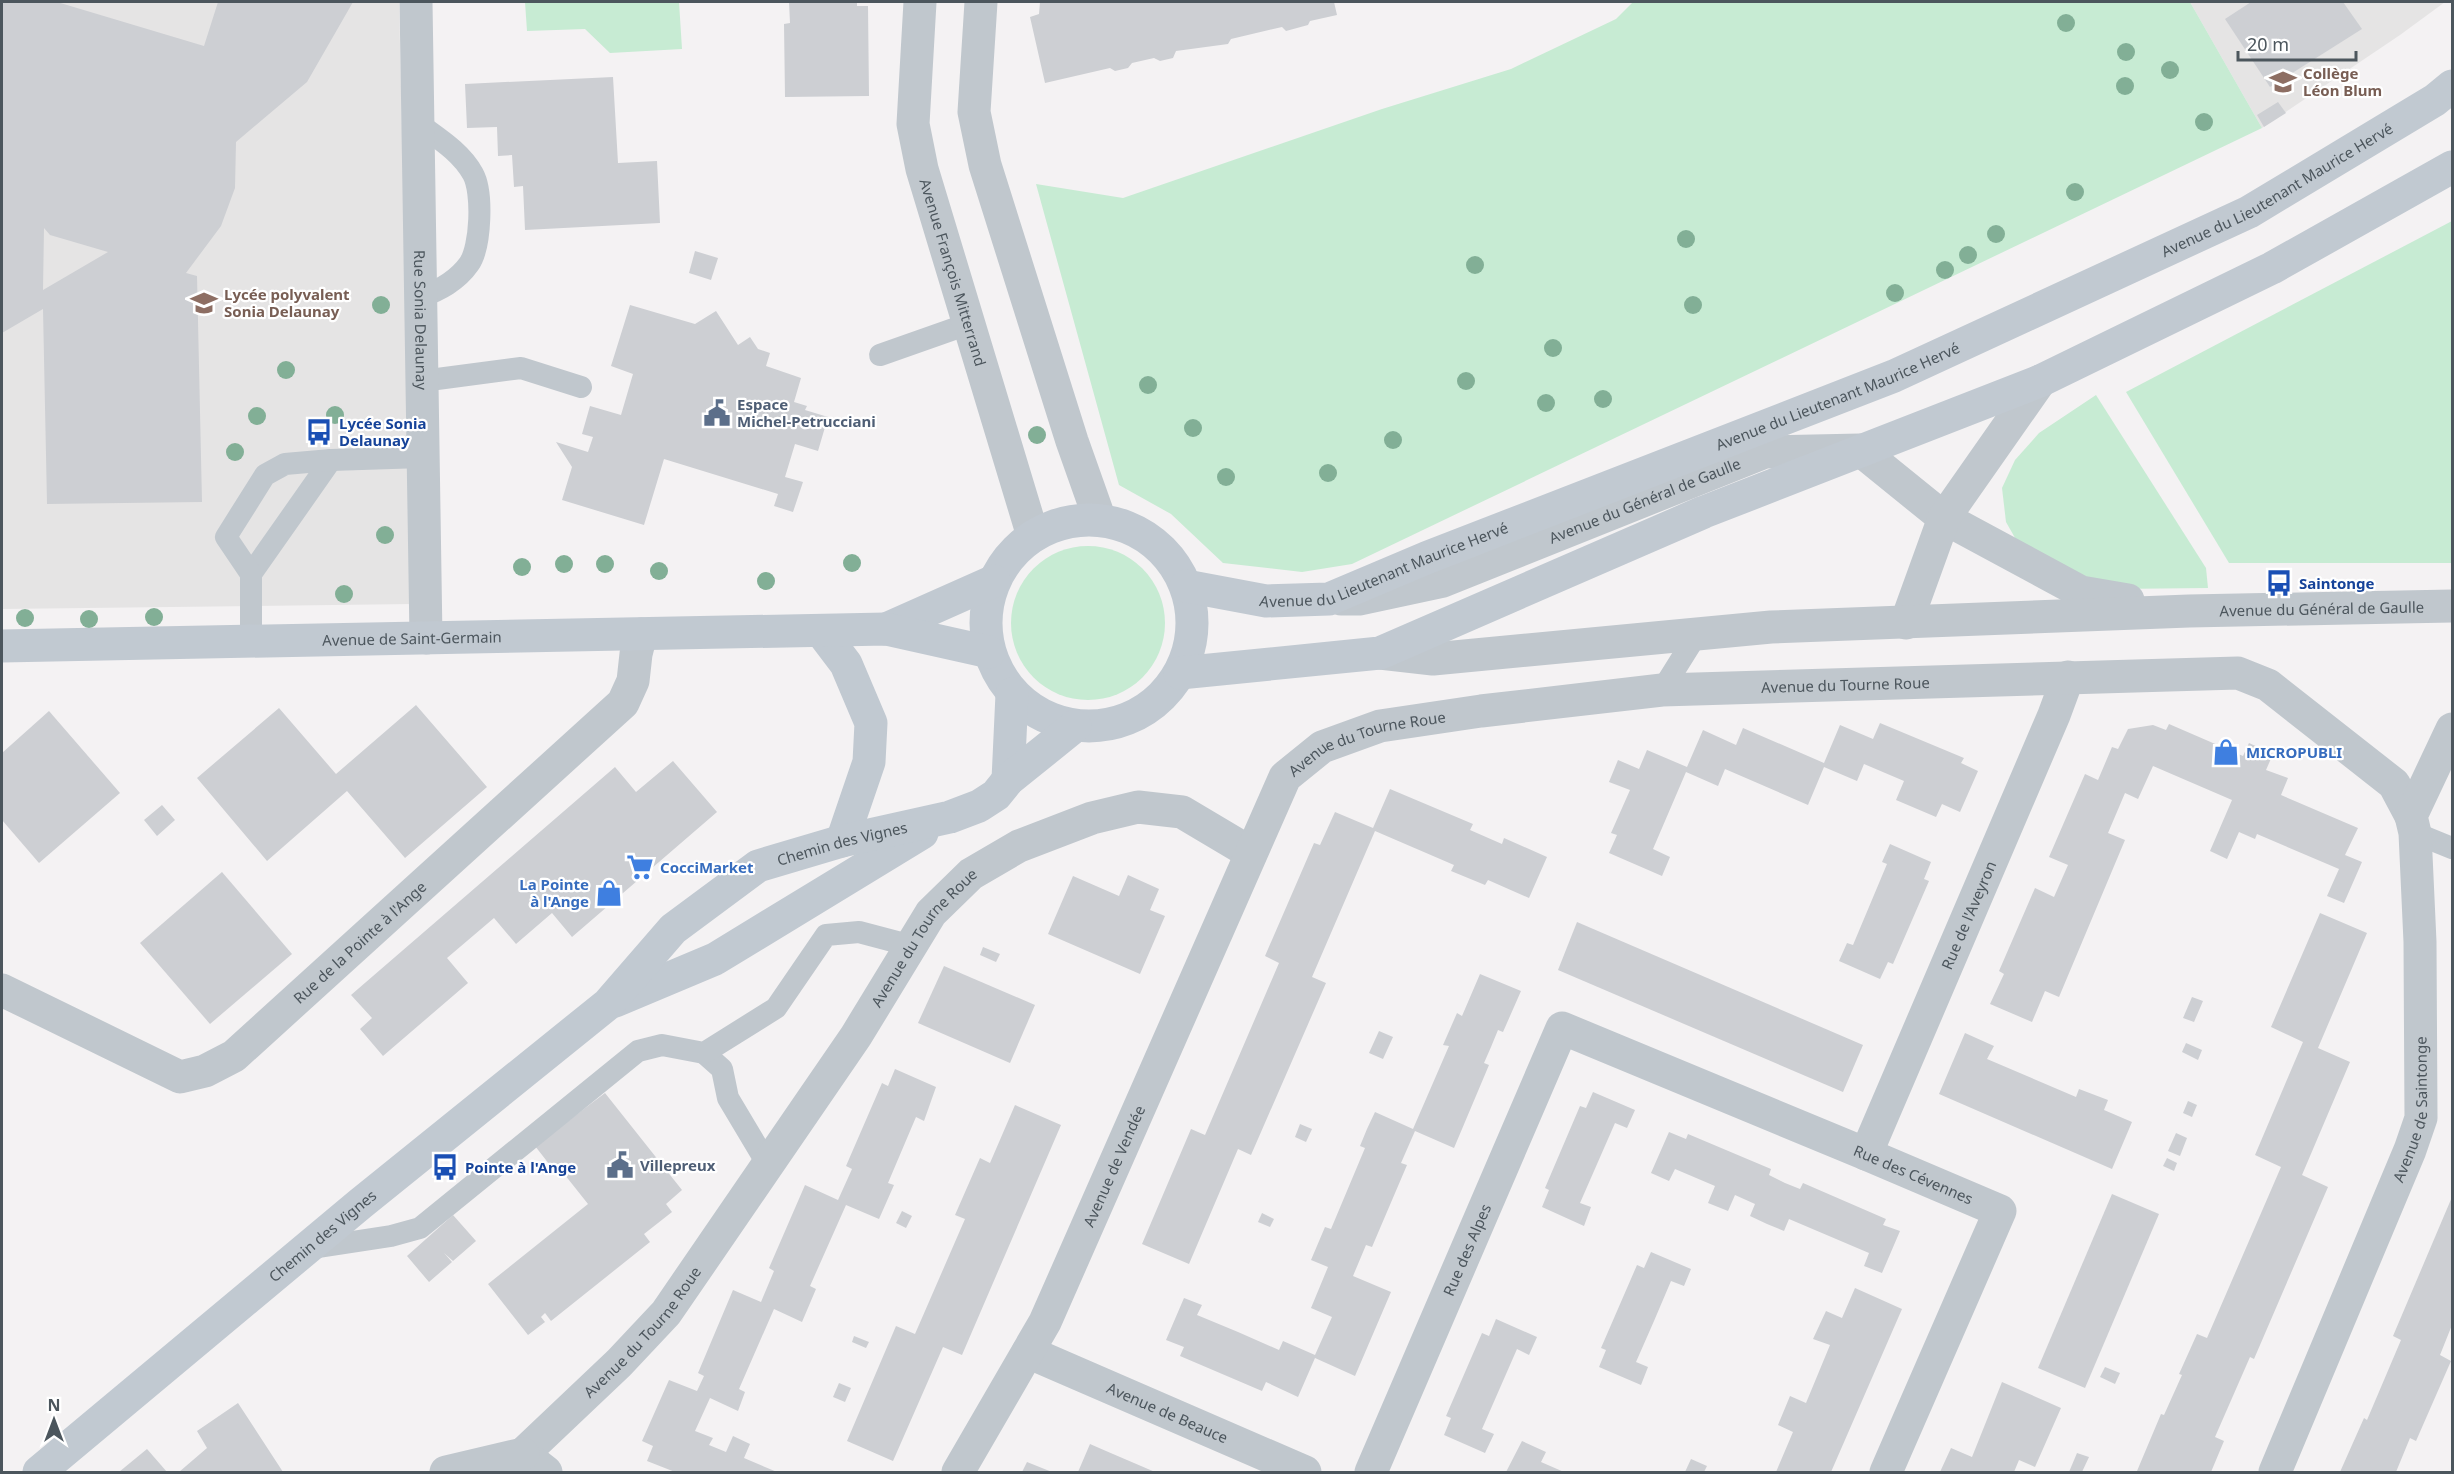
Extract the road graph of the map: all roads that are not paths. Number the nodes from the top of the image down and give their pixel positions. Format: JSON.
{"nodes":[{"id":1,"x":416,"y":2,"type":"edge"},
{"id":2,"x":920,"y":2,"type":"edge"},
{"id":3,"x":981,"y":2,"type":"edge"},
{"id":4,"x":2452,"y":86,"type":"edge"},
{"id":5,"x":419,"y":124,"type":"junction"},
{"id":6,"x":2452,"y":167,"type":"edge"},
{"id":7,"x":421,"y":297,"type":"junction"},
{"id":8,"x":968,"y":324,"type":"junction"},
{"id":9,"x":880,"y":355,"type":"dead end"},
{"id":10,"x":422,"y":381,"type":"junction"},
{"id":11,"x":2040,"y":381,"type":"junction"},
{"id":12,"x":581,"y":387,"type":"dead end"},
{"id":13,"x":1860,"y":450,"type":"junction"},
{"id":14,"x":423,"y":457,"type":"junction"},
{"id":15,"x":332,"y":460,"type":"junction"},
{"id":16,"x":1944,"y":518,"type":"junction"},
{"id":17,"x":1100,"y":520,"type":"junction"},
{"id":18,"x":1033,"y":536,"type":"junction"},
{"id":19,"x":251,"y":574,"type":"junction"},
{"id":20,"x":994,"y":581,"type":"junction"},
{"id":21,"x":1186,"y":586,"type":"junction"},
{"id":22,"x":1329,"y":599,"type":"junction"},
{"id":23,"x":2189,"y":611,"type":"junction"},
{"id":24,"x":2450,"y":620,"type":"edge"},
{"id":25,"x":1906,"y":623,"type":"junction"},
{"id":26,"x":886,"y":628,"type":"junction"},
{"id":27,"x":821,"y":631,"type":"junction"},
{"id":28,"x":641,"y":634,"type":"junction"},
{"id":29,"x":1697,"y":634,"type":"junction"},
{"id":30,"x":426,"y":638,"type":"junction"},
{"id":31,"x":251,"y":642,"type":"junction"},
{"id":32,"x":2,"y":646,"type":"edge"},
{"id":33,"x":989,"y":652,"type":"junction"},
{"id":34,"x":1380,"y":653,"type":"junction"},
{"id":35,"x":1180,"y":673,"type":"junction"},
{"id":36,"x":2068,"y":677,"type":"junction"},
{"id":37,"x":1662,"y":690,"type":"junction"},
{"id":38,"x":1012,"y":694,"type":"junction"},
{"id":39,"x":1075,"y":726,"type":"junction"},
{"id":40,"x":2452,"y":729,"type":"edge"},
{"id":41,"x":1008,"y":780,"type":"junction"},
{"id":42,"x":950,"y":817,"type":"junction"},
{"id":43,"x":2413,"y":824,"type":"junction"},
{"id":44,"x":842,"y":841,"type":"junction"},
{"id":45,"x":2452,"y":849,"type":"edge"},
{"id":46,"x":1251,"y":853,"type":"junction"},
{"id":47,"x":912,"y":946,"type":"junction"},
{"id":48,"x":2,"y":990,"type":"edge"},
{"id":49,"x":608,"y":1004,"type":"junction"},
{"id":50,"x":1562,"y":1028,"type":"joint"},
{"id":51,"x":704,"y":1053,"type":"junction"},
{"id":52,"x":1866,"y":1154,"type":"junction"},
{"id":53,"x":768,"y":1165,"type":"junction"},
{"id":54,"x":304,"y":1250,"type":"junction"},
{"id":55,"x":1028,"y":1352,"type":"junction"},
{"id":56,"x":534,"y":1463,"type":"edge"},
{"id":57,"x":39,"y":1473,"type":"edge"},
{"id":58,"x":446,"y":1473,"type":"edge"},
{"id":59,"x":958,"y":1473,"type":"edge"},
{"id":60,"x":1305,"y":1473,"type":"edge"},
{"id":61,"x":1371,"y":1473,"type":"edge"},
{"id":62,"x":1886,"y":1473,"type":"edge"},
{"id":63,"x":2275,"y":1473,"type":"edge"}],
"edges":[{"from":1,"to":5,"type":"street","name":"Rue Sonia Delaunay"},
{"from":2,"to":8,"type":"street","name":"Avenue François Mitterrand"},
{"from":3,"to":17,"type":"street"},
{"from":4,"to":22,"type":"main road","name":"Avenue du Lieutenant Maurice Hervé"},
{"from":5,"to":7,"type":"street","name":"Rue Sonia Delaunay"},
{"from":5,"to":7,"type":"lane"},
{"from":6,"to":11,"type":"main road"},
{"from":7,"to":10,"type":"street","name":"Rue Sonia Delaunay"},
{"from":8,"to":9,"type":"lane"},
{"from":8,"to":18,"type":"street","name":"Avenue François Mitterrand"},
{"from":10,"to":12,"type":"lane"},
{"from":10,"to":14,"type":"street","name":"Rue Sonia Delaunay"},
{"from":11,"to":13,"type":"main road"},
{"from":11,"to":16,"type":"street"},
{"from":13,"to":16,"type":"street","name":"Avenue du Général de Gaulle"},
{"from":13,"to":22,"type":"street","name":"Avenue du Général de Gaulle"},
{"from":13,"to":34,"type":"main road"},
{"from":14,"to":15,"type":"lane"},
{"from":14,"to":30,"type":"street","name":"Rue Sonia Delaunay"},
{"from":15,"to":19,"type":"lane"},
{"from":15,"to":19,"type":"lane"},
{"from":16,"to":23,"type":"street","name":"Avenue du Général de Gaulle"},
{"from":16,"to":25,"type":"street"},
{"from":17,"to":18,"type":"main road"},
{"from":17,"to":21,"type":"main road"},
{"from":18,"to":20,"type":"main road"},
{"from":19,"to":31,"type":"lane"},
{"from":20,"to":26,"type":"main road","name":"Avenue de Saint-Germain"},
{"from":20,"to":33,"type":"main road"},
{"from":21,"to":22,"type":"main road","name":"Avenue du Lieutenant Maurice Hervé"},
{"from":21,"to":35,"type":"main road"},
{"from":23,"to":24,"type":"street","name":"Avenue du Général de Gaulle"},
{"from":23,"to":25,"type":"street","name":"Avenue du Général de Gaulle"},
{"from":25,"to":29,"type":"street","name":"Avenue du Général de Gaulle"},
{"from":26,"to":27,"type":"main road","name":"Avenue de Saint-Germain"},
{"from":26,"to":33,"type":"main road","name":"Avenue de Saint-Germain"},
{"from":27,"to":28,"type":"main road","name":"Avenue de Saint-Germain"},
{"from":27,"to":44,"type":"main road"},
{"from":28,"to":30,"type":"main road","name":"Avenue de Saint-Germain"},
{"from":28,"to":48,"type":"street","name":"Rue de la Pointe à l'Ange"},
{"from":29,"to":34,"type":"street","name":"Avenue du Général de Gaulle"},
{"from":29,"to":37,"type":"lane"},
{"from":30,"to":31,"type":"main road","name":"Avenue de Saint-Germain"},
{"from":31,"to":32,"type":"main road","name":"Avenue de Saint-Germain"},
{"from":33,"to":38,"type":"main road"},
{"from":34,"to":35,"type":"main road"},
{"from":35,"to":39,"type":"main road"},
{"from":36,"to":37,"type":"street","name":"Avenue du Tourne Roue"},
{"from":36,"to":43,"type":"street","name":"Avenue du Tourne Roue"},
{"from":36,"to":52,"type":"street","name":"Rue de l'Aveyron"},
{"from":37,"to":46,"type":"street","name":"Avenue du Tourne Roue"},
{"from":38,"to":39,"type":"main road"},
{"from":38,"to":41,"type":"main road"},
{"from":39,"to":41,"type":"main road","name":"Chemin des Vignes"},
{"from":40,"to":43,"type":"street","name":"Avenue de Saintonge"},
{"from":41,"to":42,"type":"main road","name":"Chemin des Vignes"},
{"from":42,"to":44,"type":"main road","name":"Chemin des Vignes"},
{"from":42,"to":49,"type":"main road","name":"Chemin des Vignes"},
{"from":43,"to":45,"type":"lane"},
{"from":43,"to":63,"type":"street","name":"Avenue de Saintonge"},
{"from":44,"to":49,"type":"main road","name":"Chemin des Vignes"},
{"from":46,"to":47,"type":"street","name":"Avenue du Tourne Roue"},
{"from":46,"to":55,"type":"street","name":"Avenue de Vendée"},
{"from":47,"to":51,"type":"lane"},
{"from":47,"to":53,"type":"street","name":"Avenue du Tourne Roue"},
{"from":49,"to":54,"type":"main road","name":"Chemin des Vignes"},
{"from":50,"to":52,"type":"street","name":"Rue des Cévennes"},
{"from":50,"to":61,"type":"street","name":"Rue des Alpes"},
{"from":51,"to":53,"type":"lane"},
{"from":51,"to":54,"type":"lane"},
{"from":52,"to":62,"type":"street","name":"Rue des Cévennes"},
{"from":53,"to":56,"type":"street","name":"Avenue du Tourne Roue"},
{"from":54,"to":57,"type":"main road","name":"Chemin des Vignes"},
{"from":55,"to":59,"type":"street","name":"Avenue de Vendée"},
{"from":55,"to":60,"type":"street","name":"Avenue de Beauce"},
{"from":56,"to":58,"type":"street"}]}
